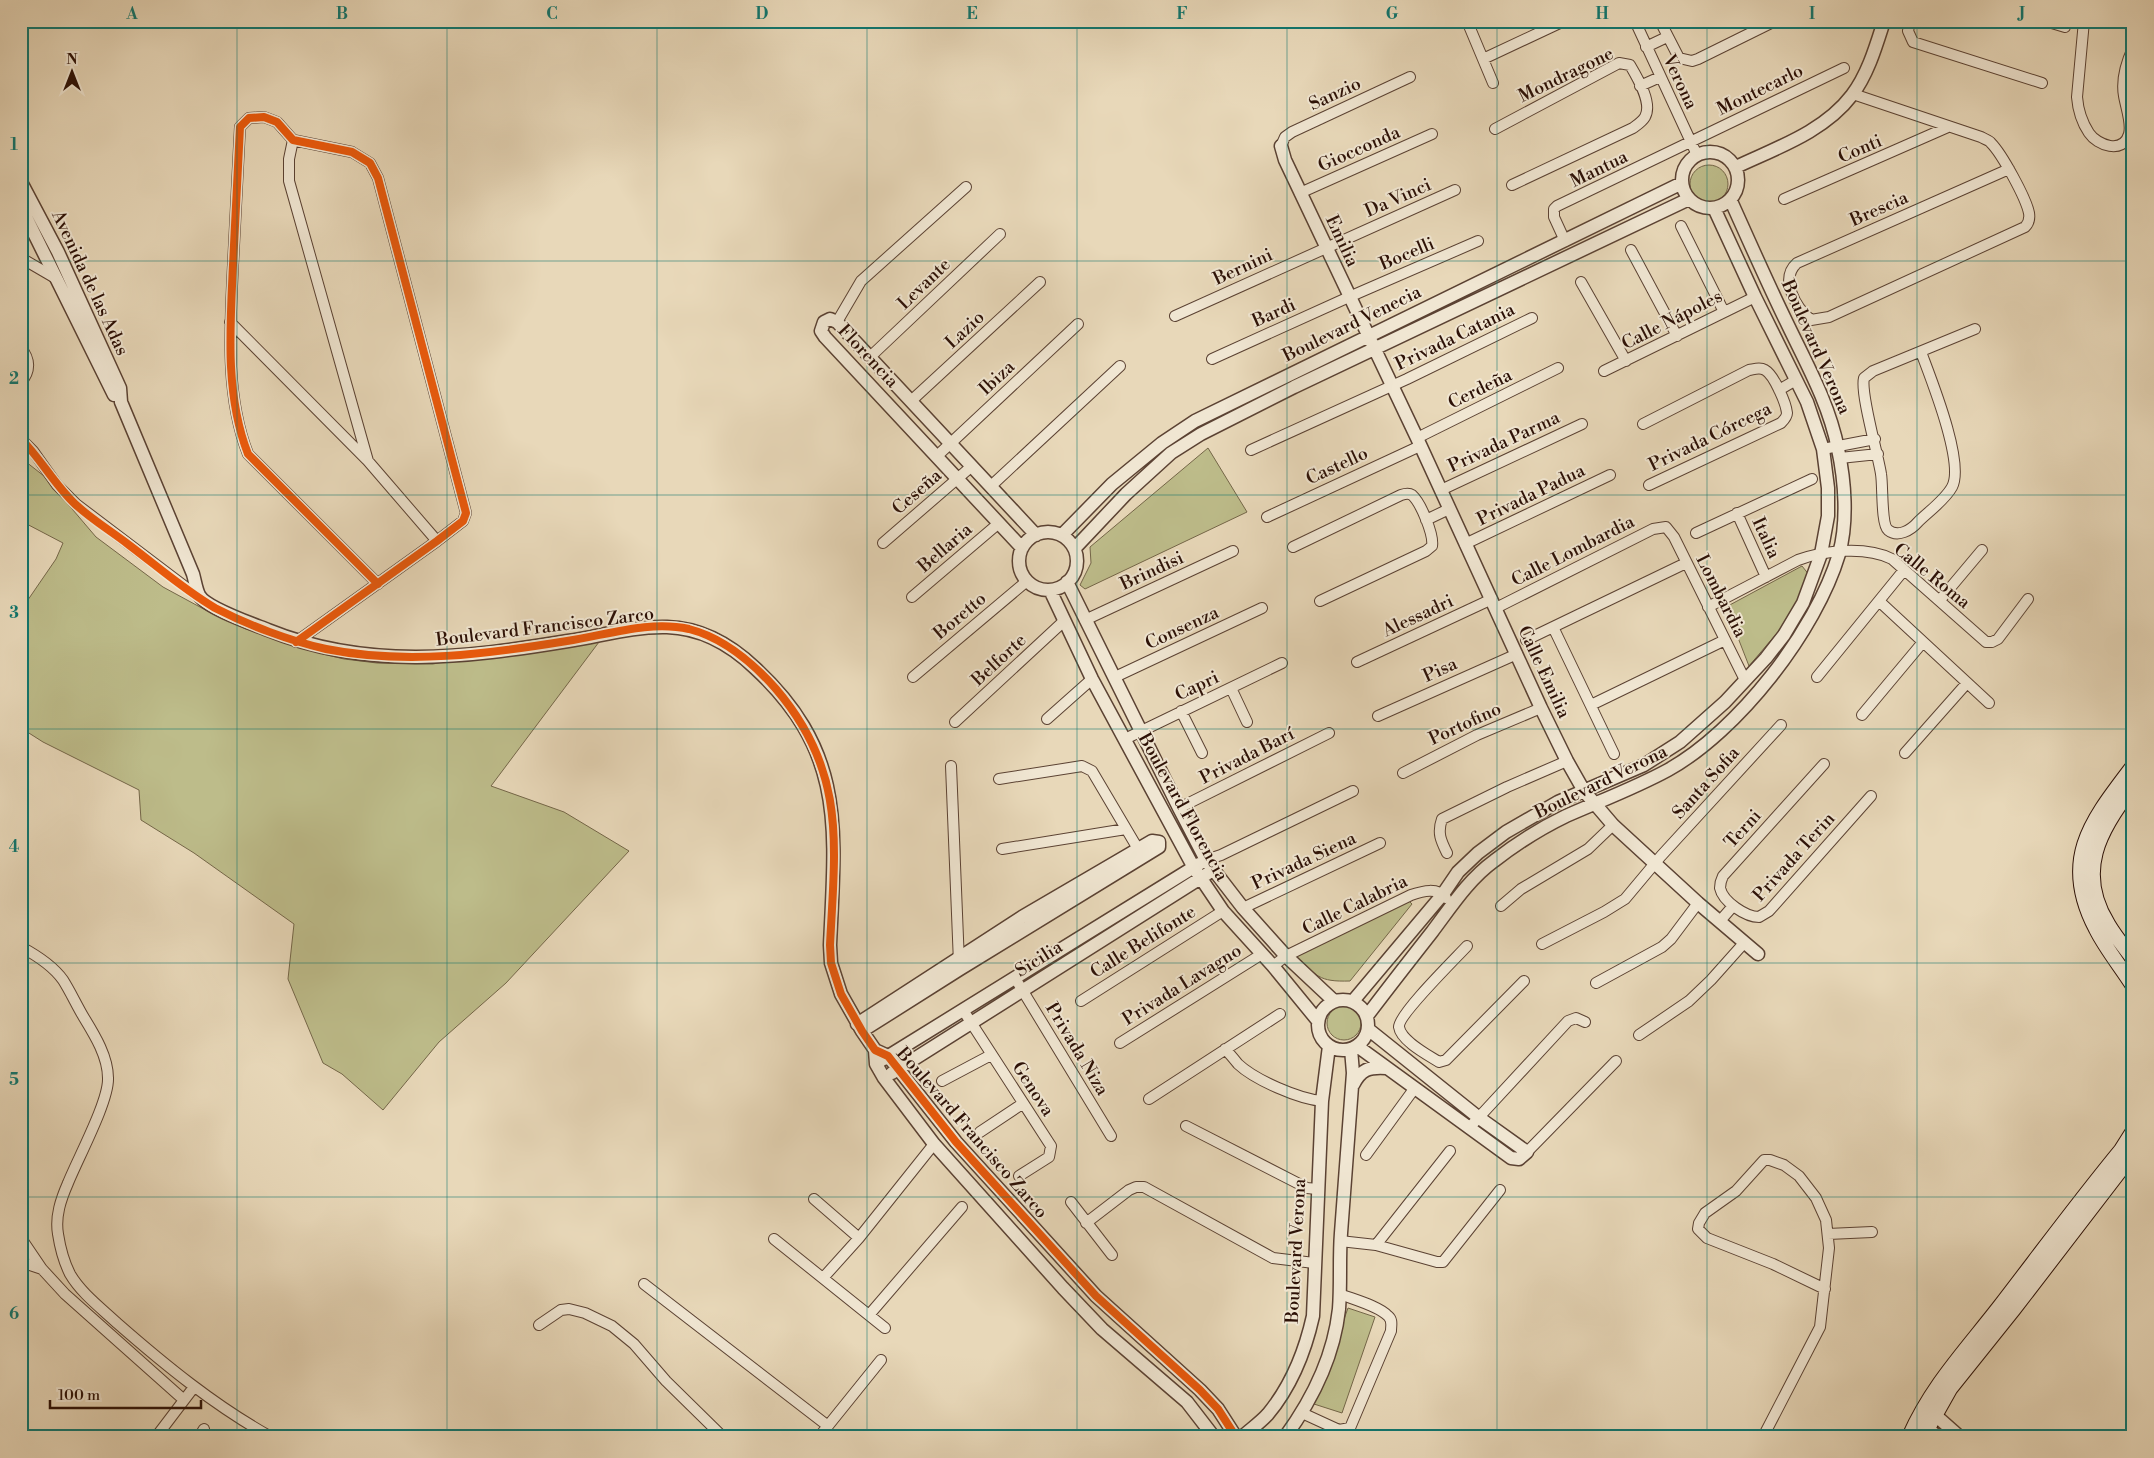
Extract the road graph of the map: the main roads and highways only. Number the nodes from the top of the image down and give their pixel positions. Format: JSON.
{"nodes":[{"id":1,"x":2133,"y":766,"type":"edge"},
{"id":2,"x":2133,"y":788,"type":"edge"},
{"id":3,"x":2133,"y":959,"type":"edge"},
{"id":4,"x":2133,"y":986,"type":"edge"},
{"id":5,"x":2133,"y":1131,"type":"edge"},
{"id":6,"x":2133,"y":1154,"type":"edge"},
{"id":7,"x":2084,"y":1207,"type":"junction"},
{"id":8,"x":1927,"y":1424,"type":"edge"},
{"id":9,"x":1909,"y":1437,"type":"edge"}],
"edges":[{"from":1,"to":4,"type":"main road"},
{"from":2,"to":3,"type":"main road"},
{"from":5,"to":7,"type":"main road"},
{"from":6,"to":7,"type":"main road"},
{"from":7,"to":8,"type":"main road"},
{"from":8,"to":9,"type":"main road"}]}
